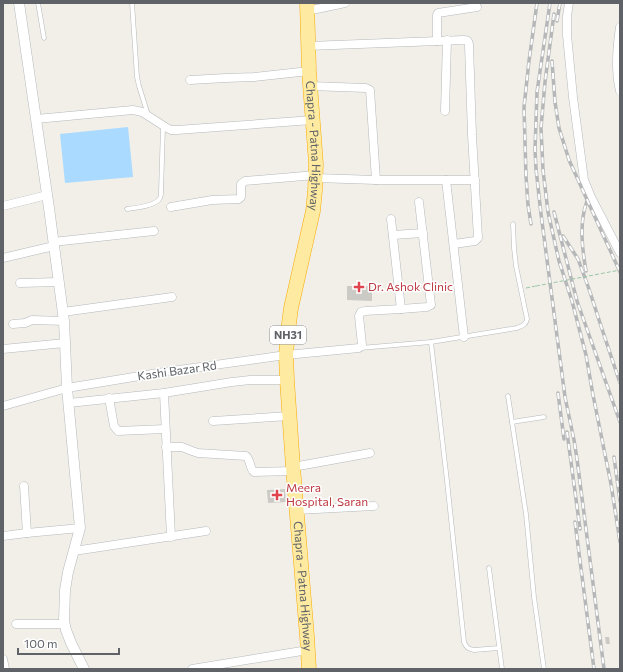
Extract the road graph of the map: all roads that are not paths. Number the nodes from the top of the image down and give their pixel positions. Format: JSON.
{"nodes":[{"id":1,"x":19,"y":3,"type":"edge"},
{"id":2,"x":38,"y":3,"type":"edge"},
{"id":3,"x":132,"y":3,"type":"edge"},
{"id":4,"x":345,"y":3,"type":"edge"},
{"id":5,"x":568,"y":3,"type":"edge"},
{"id":6,"x":307,"y":7,"type":"edge"},
{"id":7,"x":477,"y":7,"type":"dead end"},
{"id":8,"x":620,"y":27,"type":"edge"},
{"id":9,"x":44,"y":38,"type":"dead end"},
{"id":10,"x":447,"y":40,"type":"junction"},
{"id":11,"x":436,"y":41,"type":"junction"},
{"id":12,"x":308,"y":46,"type":"junction"},
{"id":13,"x":310,"y":71,"type":"junction"},
{"id":14,"x":190,"y":80,"type":"dead end"},
{"id":15,"x":310,"y":86,"type":"junction"},
{"id":16,"x":620,"y":92,"type":"edge"},
{"id":17,"x":445,"y":111,"type":"dead end"},
{"id":18,"x":149,"y":116,"type":"junction"},
{"id":19,"x":36,"y":119,"type":"junction"},
{"id":20,"x":313,"y":120,"type":"junction"},
{"id":21,"x":164,"y":126,"type":"junction"},
{"id":22,"x":316,"y":176,"type":"junction"},
{"id":23,"x":376,"y":180,"type":"junction"},
{"id":24,"x":446,"y":180,"type":"junction"},
{"id":25,"x":475,"y":180,"type":"junction"},
{"id":26,"x":47,"y":195,"type":"junction"},
{"id":27,"x":419,"y":202,"type":"dead end"},
{"id":28,"x":3,"y":206,"type":"edge"},
{"id":29,"x":172,"y":207,"type":"dead end"},
{"id":30,"x":127,"y":209,"type":"dead end"},
{"id":31,"x":391,"y":219,"type":"dead end"},
{"id":32,"x":514,"y":224,"type":"dead end"},
{"id":33,"x":154,"y":231,"type":"dead end"},
{"id":34,"x":423,"y":233,"type":"junction"},
{"id":35,"x":393,"y":235,"type":"junction"},
{"id":36,"x":53,"y":244,"type":"junction"},
{"id":37,"x":454,"y":244,"type":"junction"},
{"id":38,"x":620,"y":253,"type":"edge"},
{"id":39,"x":3,"y":258,"type":"edge"},
{"id":40,"x":59,"y":282,"type":"junction"},
{"id":41,"x":20,"y":283,"type":"dead end"},
{"id":42,"x":172,"y":297,"type":"dead end"},
{"id":43,"x":401,"y":310,"type":"junction"},
{"id":44,"x":63,"y":317,"type":"junction"},
{"id":45,"x":13,"y":324,"type":"dead end"},
{"id":46,"x":464,"y":337,"type":"junction"},
{"id":47,"x":430,"y":342,"type":"junction"},
{"id":48,"x":65,"y":343,"type":"junction"},
{"id":49,"x":360,"y":348,"type":"junction"},
{"id":50,"x":3,"y":350,"type":"edge"},
{"id":51,"x":286,"y":355,"type":"junction"},
{"id":52,"x":287,"y":380,"type":"junction"},
{"id":53,"x":67,"y":388,"type":"junction"},
{"id":54,"x":164,"y":393,"type":"junction"},
{"id":55,"x":508,"y":396,"type":"dead end"},
{"id":56,"x":109,"y":398,"type":"junction"},
{"id":57,"x":69,"y":403,"type":"junction"},
{"id":58,"x":3,"y":406,"type":"edge"},
{"id":59,"x":290,"y":416,"type":"junction"},
{"id":60,"x":544,"y":417,"type":"dead end"},
{"id":61,"x":213,"y":421,"type":"dead end"},
{"id":62,"x":512,"y":422,"type":"junction"},
{"id":63,"x":165,"y":429,"type":"junction"},
{"id":64,"x":166,"y":447,"type":"junction"},
{"id":65,"x":370,"y":454,"type":"dead end"},
{"id":66,"x":293,"y":469,"type":"junction"},
{"id":67,"x":24,"y":486,"type":"dead end"},
{"id":68,"x":374,"y":506,"type":"dead end"},
{"id":69,"x":297,"y":510,"type":"junction"},
{"id":70,"x":80,"y":528,"type":"junction"},
{"id":71,"x":206,"y":532,"type":"dead end"},
{"id":72,"x":27,"y":533,"type":"junction"},
{"id":73,"x":3,"y":536,"type":"edge"},
{"id":74,"x":171,"y":537,"type":"junction"},
{"id":75,"x":74,"y":551,"type":"junction"},
{"id":76,"x":489,"y":568,"type":"dead end"},
{"id":77,"x":16,"y":624,"type":"dead end"},
{"id":78,"x":65,"y":624,"type":"junction"},
{"id":79,"x":499,"y":648,"type":"junction"},
{"id":80,"x":308,"y":650,"type":"junction"},
{"id":81,"x":3,"y":659,"type":"edge"},
{"id":82,"x":5,"y":669,"type":"edge"},
{"id":83,"x":84,"y":669,"type":"edge"},
{"id":84,"x":192,"y":669,"type":"edge"},
{"id":85,"x":309,"y":669,"type":"edge"},
{"id":86,"x":502,"y":669,"type":"edge"},
{"id":87,"x":544,"y":669,"type":"edge"}],
"edges":[{"from":1,"to":19,"type":"street"},
{"from":2,"to":9,"type":"lane"},
{"from":3,"to":18,"type":"lane"},
{"from":4,"to":6,"type":"street"},
{"from":5,"to":38,"type":"street"},
{"from":6,"to":12,"type":"highway","name":"Chapra - Patna Highway","number":"NH31"},
{"from":7,"to":11,"type":"street"},
{"from":8,"to":16,"type":"street"},
{"from":10,"to":11,"type":"street"},
{"from":10,"to":17,"type":"street"},
{"from":10,"to":25,"type":"street"},
{"from":11,"to":12,"type":"street"},
{"from":12,"to":13,"type":"highway","name":"Chapra - Patna Highway","number":"NH31"},
{"from":13,"to":14,"type":"street"},
{"from":13,"to":15,"type":"highway","name":"Chapra - Patna Highway","number":"NH31"},
{"from":15,"to":20,"type":"highway","name":"Chapra - Patna Highway","number":"NH31"},
{"from":15,"to":23,"type":"street"},
{"from":18,"to":19,"type":"street"},
{"from":18,"to":21,"type":"street"},
{"from":19,"to":26,"type":"street"},
{"from":20,"to":21,"type":"street"},
{"from":20,"to":22,"type":"highway","name":"Chapra - Patna Highway","number":"NH31"},
{"from":21,"to":30,"type":"lane"},
{"from":22,"to":23,"type":"street"},
{"from":22,"to":29,"type":"street"},
{"from":22,"to":51,"type":"highway","name":"Chapra - Patna Highway","number":"NH31"},
{"from":23,"to":24,"type":"street"},
{"from":24,"to":25,"type":"street"},
{"from":24,"to":37,"type":"street"},
{"from":25,"to":37,"type":"street"},
{"from":26,"to":28,"type":"street"},
{"from":26,"to":36,"type":"street"},
{"from":27,"to":34,"type":"street"},
{"from":31,"to":35,"type":"street"},
{"from":32,"to":46,"type":"lane"},
{"from":33,"to":36,"type":"street"},
{"from":34,"to":35,"type":"street"},
{"from":34,"to":43,"type":"street"},
{"from":35,"to":43,"type":"street"},
{"from":36,"to":39,"type":"street"},
{"from":36,"to":40,"type":"street"},
{"from":37,"to":46,"type":"street"},
{"from":40,"to":41,"type":"street"},
{"from":40,"to":44,"type":"street"},
{"from":42,"to":44,"type":"street"},
{"from":43,"to":49,"type":"street"},
{"from":44,"to":45,"type":"street"},
{"from":44,"to":48,"type":"street"},
{"from":46,"to":47,"type":"lane"},
{"from":47,"to":49,"type":"lane"},
{"from":47,"to":79,"type":"lane"},
{"from":48,"to":50,"type":"street"},
{"from":48,"to":53,"type":"street"},
{"from":49,"to":51,"type":"street","name":"Kashi Bazar Rd"},
{"from":51,"to":52,"type":"highway","name":"Chapra - Patna Highway","number":"NH31"},
{"from":51,"to":53,"type":"street","name":"Kashi Bazar Rd"},
{"from":52,"to":54,"type":"street"},
{"from":52,"to":59,"type":"highway","name":"Chapra - Patna Highway","number":"NH31"},
{"from":53,"to":57,"type":"street"},
{"from":53,"to":58,"type":"street","name":"Kashi Bazar Rd"},
{"from":54,"to":56,"type":"street"},
{"from":54,"to":63,"type":"street"},
{"from":55,"to":62,"type":"lane"},
{"from":56,"to":57,"type":"street"},
{"from":56,"to":63,"type":"street"},
{"from":57,"to":70,"type":"street"},
{"from":59,"to":61,"type":"street"},
{"from":59,"to":66,"type":"highway","name":"Chapra - Patna Highway","number":"NH31"},
{"from":60,"to":62,"type":"lane"},
{"from":62,"to":87,"type":"lane"},
{"from":63,"to":64,"type":"street"},
{"from":64,"to":66,"type":"street"},
{"from":64,"to":74,"type":"street"},
{"from":65,"to":66,"type":"street"},
{"from":66,"to":69,"type":"highway","name":"Chapra - Patna Highway","number":"NH31"},
{"from":67,"to":72,"type":"street"},
{"from":68,"to":69,"type":"street"},
{"from":69,"to":80,"type":"highway","name":"Chapra - Patna Highway","number":"NH31"},
{"from":70,"to":72,"type":"street"},
{"from":70,"to":75,"type":"street"},
{"from":71,"to":74,"type":"street"},
{"from":72,"to":73,"type":"street"},
{"from":74,"to":75,"type":"street"},
{"from":75,"to":78,"type":"street"},
{"from":76,"to":79,"type":"lane"},
{"from":77,"to":78,"type":"street"},
{"from":78,"to":83,"type":"street"},
{"from":79,"to":86,"type":"lane"},
{"from":80,"to":84,"type":"street"},
{"from":80,"to":85,"type":"highway","name":"Chapra - Patna Highway","number":"NH31"},
{"from":81,"to":82,"type":"street"}]}
